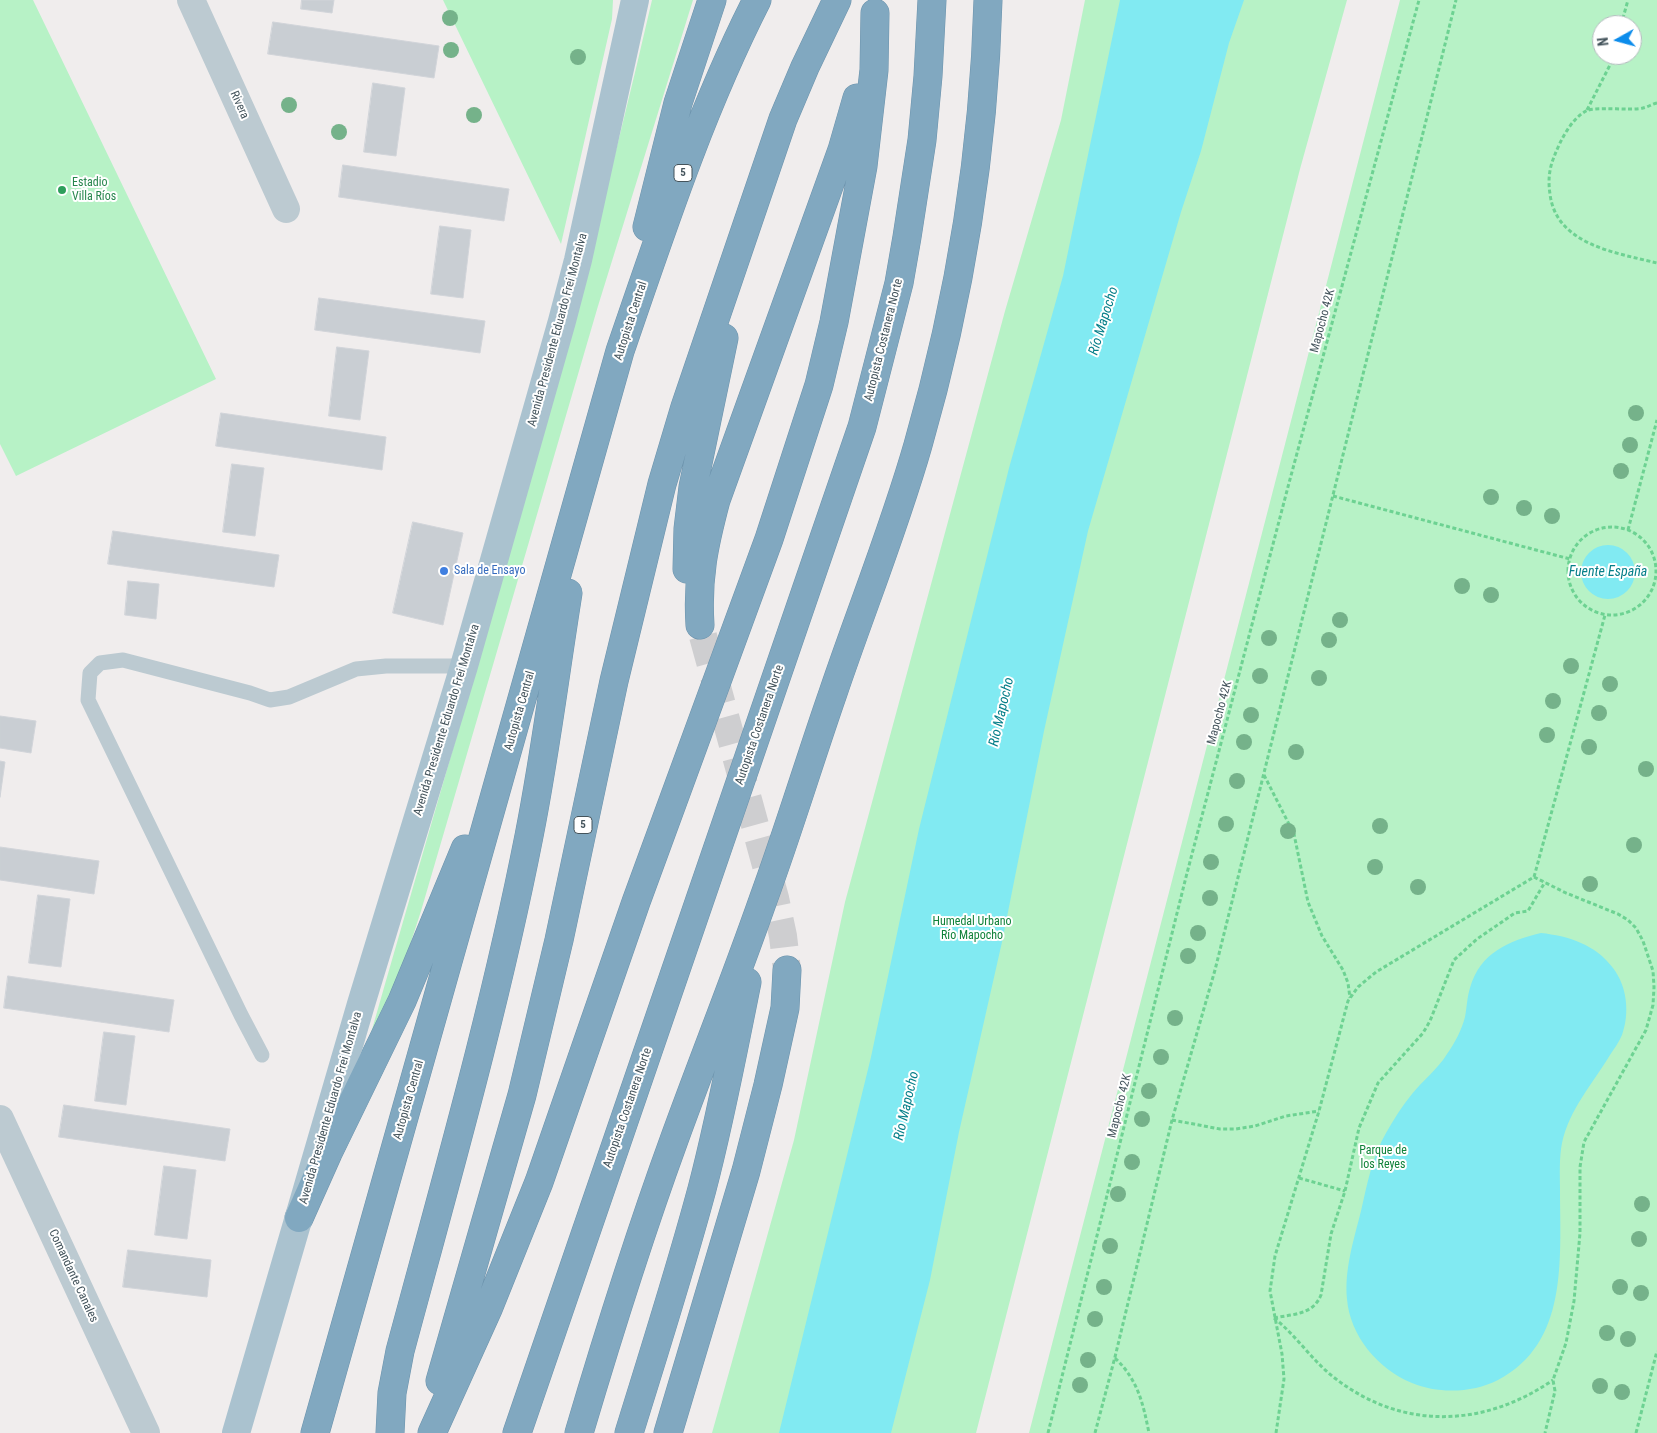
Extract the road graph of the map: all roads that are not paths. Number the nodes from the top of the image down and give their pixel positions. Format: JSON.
{"nodes":[{"id":1,"x":191,"y":0,"type":"edge"},
{"id":2,"x":635,"y":0,"type":"edge"},
{"id":3,"x":712,"y":0,"type":"edge"},
{"id":4,"x":757,"y":0,"type":"edge"},
{"id":5,"x":837,"y":0,"type":"edge"},
{"id":6,"x":932,"y":0,"type":"edge"},
{"id":7,"x":988,"y":0,"type":"edge"},
{"id":8,"x":875,"y":7,"type":"edge"},
{"id":9,"x":286,"y":209,"type":"dead end"},
{"id":10,"x":749,"y":220,"type":"junction"},
{"id":11,"x":620,"y":351,"type":"junction"},
{"id":12,"x":587,"y":471,"type":"junction"},
{"id":13,"x":464,"y":666,"type":"junction"},
{"id":14,"x":512,"y":738,"type":"junction"},
{"id":15,"x":764,"y":899,"type":"junction"},
{"id":16,"x":787,"y":970,"type":"tunnel mouth"},
{"id":17,"x":262,"y":1055,"type":"dead end"},
{"id":18,"x":0,"y":1119,"type":"edge"},
{"id":19,"x":7,"y":1152,"type":"edge"},
{"id":20,"x":299,"y":1218,"type":"junction"},
{"id":21,"x":144,"y":1432,"type":"edge"},
{"id":22,"x":236,"y":1433,"type":"edge"},
{"id":23,"x":315,"y":1433,"type":"edge"},
{"id":24,"x":390,"y":1433,"type":"edge"},
{"id":25,"x":425,"y":1433,"type":"edge"},
{"id":26,"x":432,"y":1433,"type":"edge"},
{"id":27,"x":517,"y":1433,"type":"edge"},
{"id":28,"x":579,"y":1433,"type":"edge"},
{"id":29,"x":629,"y":1433,"type":"edge"},
{"id":30,"x":668,"y":1433,"type":"edge"}],
"edges":[{"from":1,"to":9,"type":"street","name":"Rivera"},
{"from":2,"to":13,"type":"main road","name":"Avenida Presidente Eduardo Frei Montalva"},
{"from":3,"to":11,"type":"highway"},
{"from":4,"to":11,"type":"highway","name":"Autopista Central","number":"5"},
{"from":5,"to":10,"type":"highway","number":"5"},
{"from":6,"to":27,"type":"highway","name":"Autopista Costanera Norte"},
{"from":7,"to":15,"type":"highway"},
{"from":8,"to":10,"type":"highway"},
{"from":8,"to":26,"type":"highway"},
{"from":10,"to":25,"type":"highway","number":"5"},
{"from":11,"to":12,"type":"highway","name":"Autopista Central","number":"5"},
{"from":12,"to":14,"type":"highway","name":"Autopista Central","number":"5"},
{"from":12,"to":24,"type":"highway"},
{"from":13,"to":17,"type":"lane"},
{"from":13,"to":20,"type":"main road","name":"Avenida Presidente Eduardo Frei Montalva"},
{"from":14,"to":20,"type":"highway"},
{"from":14,"to":23,"type":"highway","name":"Autopista Central","number":"5"},
{"from":15,"to":28,"type":"highway"},
{"from":15,"to":29,"type":"highway"},
{"from":16,"to":30,"type":"highway"},
{"from":18,"to":19,"type":"street","name":"Comandante Canales"},
{"from":19,"to":21,"type":"street","name":"Comandante Canales"},
{"from":20,"to":22,"type":"main road","name":"Avenida Presidente Eduardo Frei Montalva"}]}
